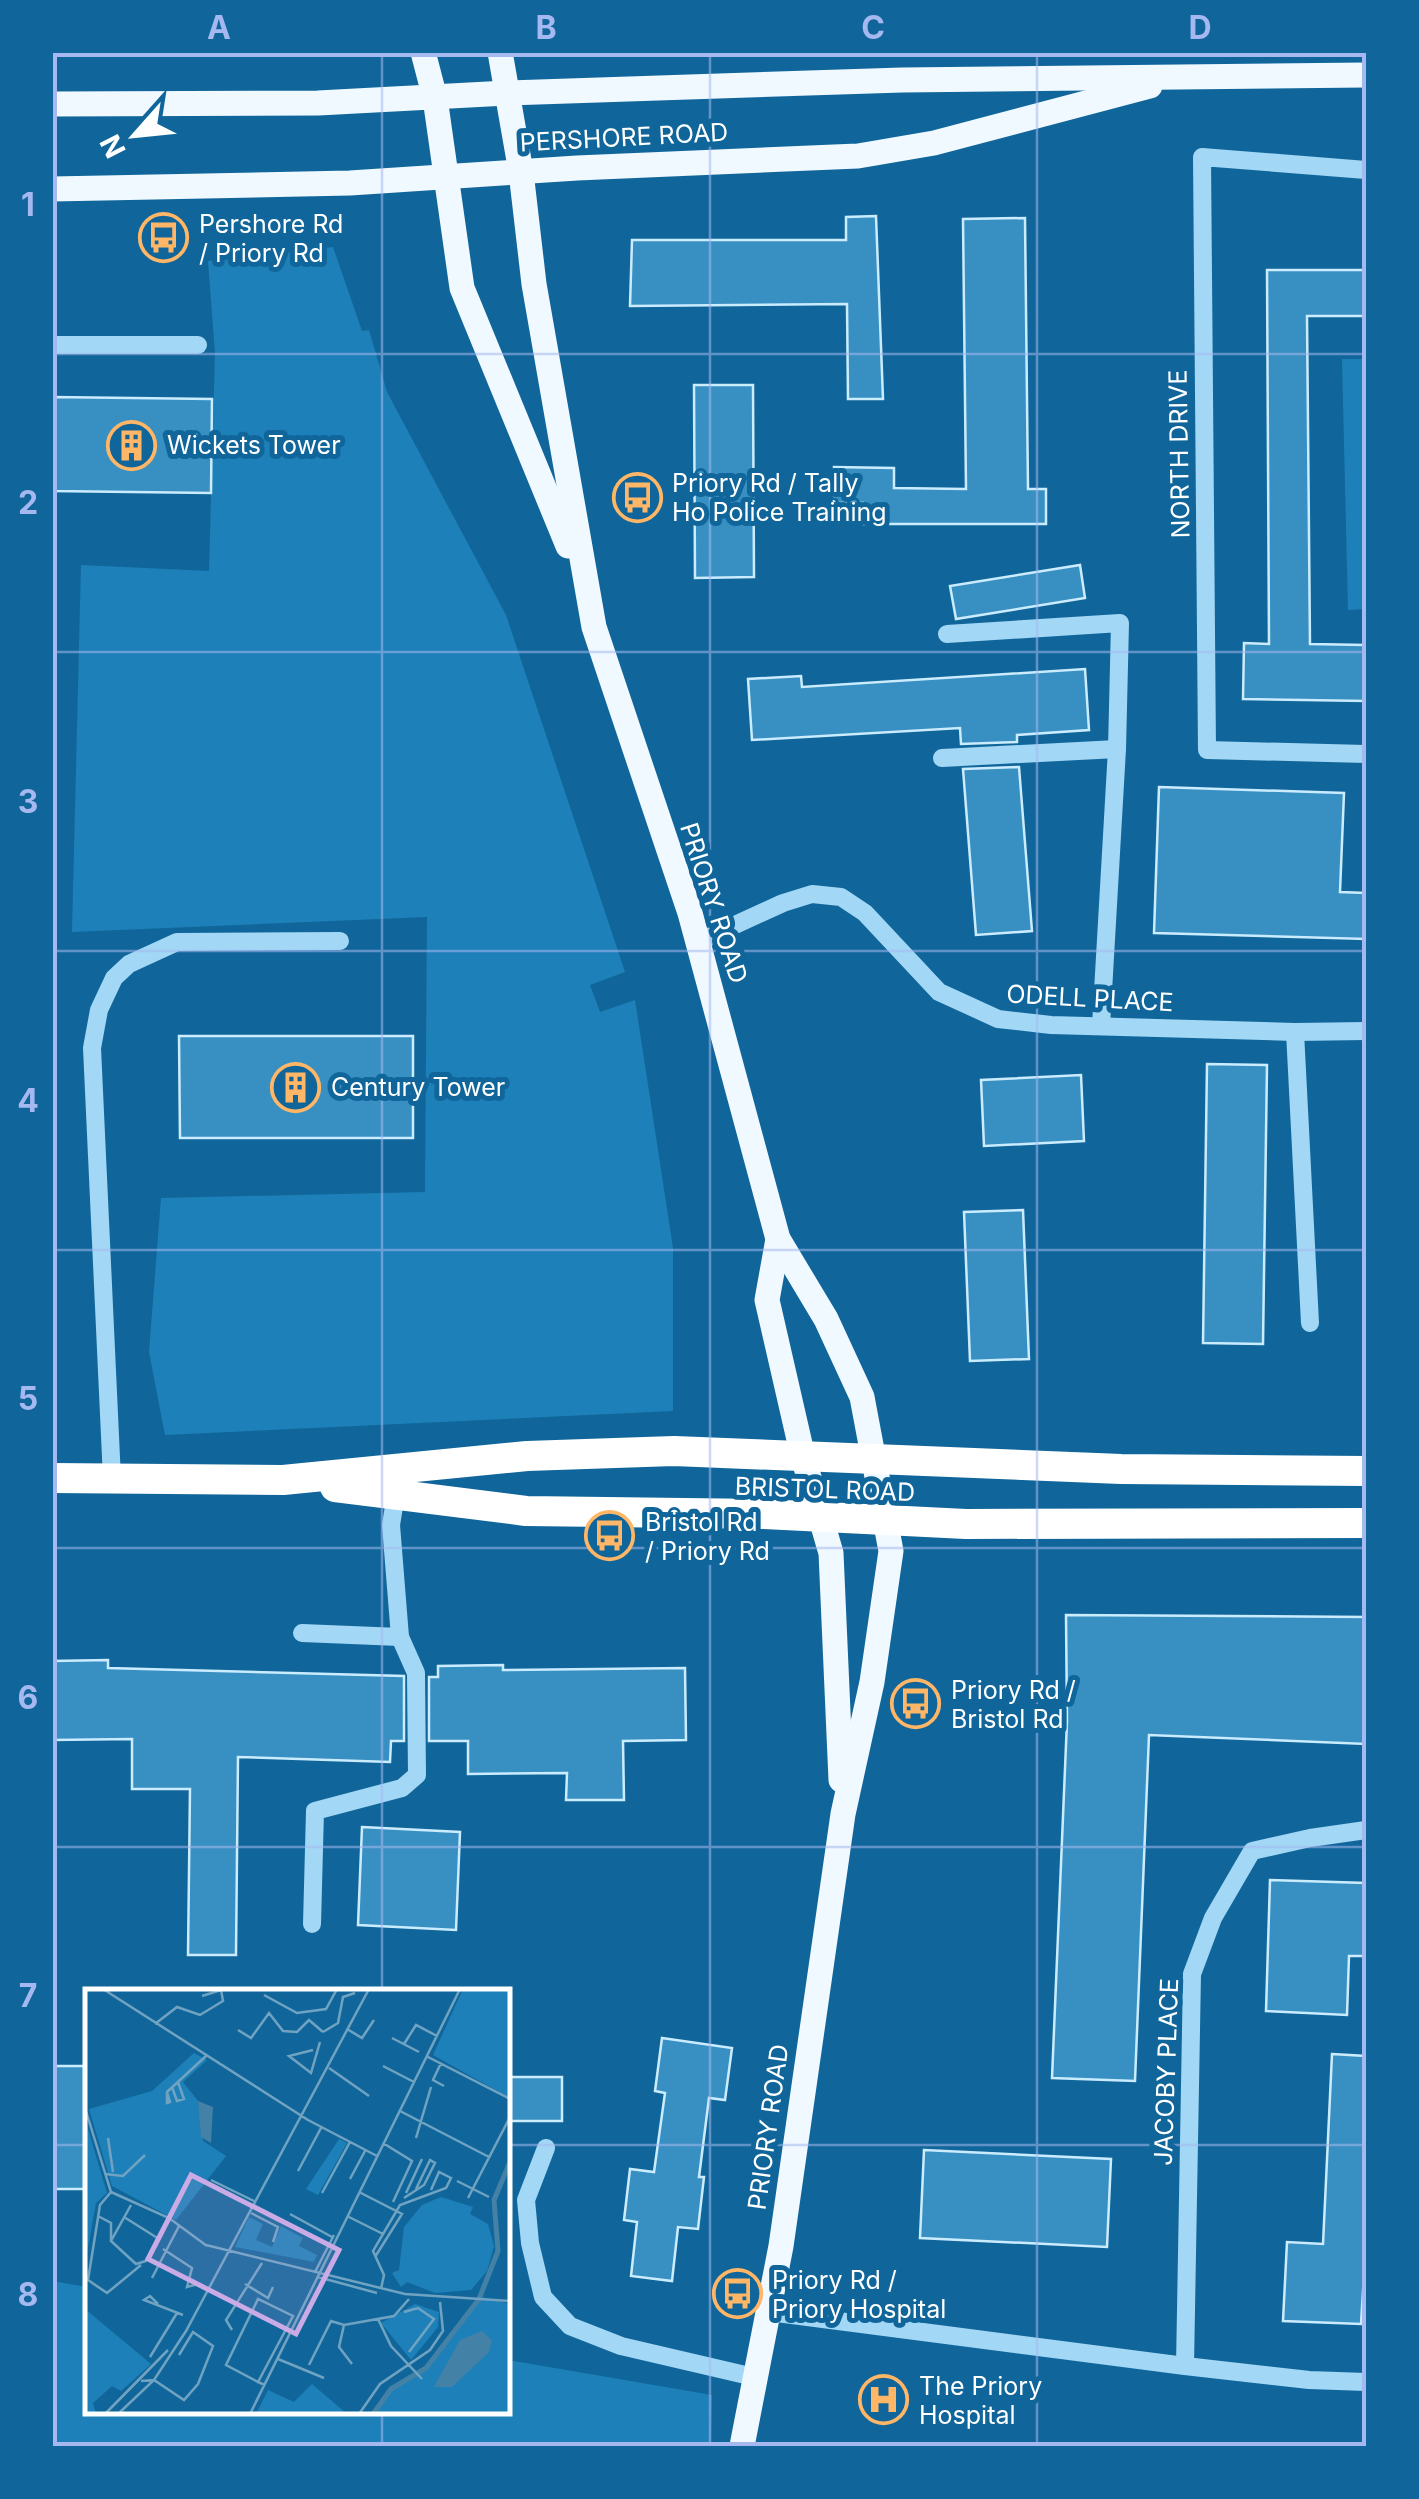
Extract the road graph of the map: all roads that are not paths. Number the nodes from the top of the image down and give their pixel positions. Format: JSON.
{"nodes":[{"id":1,"x":423,"y":52,"type":"edge"},
{"id":2,"x":500,"y":52,"type":"edge"},
{"id":3,"x":1189,"y":75,"type":"junction"},
{"id":4,"x":1366,"y":75,"type":"edge"},
{"id":5,"x":507,"y":93,"type":"junction"},
{"id":6,"x":435,"y":98,"type":"junction"},
{"id":7,"x":52,"y":104,"type":"edge"},
{"id":8,"x":1366,"y":170,"type":"edge"},
{"id":9,"x":521,"y":172,"type":"junction"},
{"id":10,"x":444,"y":179,"type":"junction"},
{"id":11,"x":52,"y":189,"type":"edge"},
{"id":12,"x":52,"y":345,"type":"edge"},
{"id":13,"x":198,"y":346,"type":"dead end"},
{"id":14,"x":585,"y":587,"type":"junction"},
{"id":15,"x":947,"y":634,"type":"dead end"},
{"id":16,"x":1117,"y":749,"type":"junction"},
{"id":17,"x":1366,"y":754,"type":"edge"},
{"id":18,"x":942,"y":758,"type":"dead end"},
{"id":19,"x":340,"y":941,"type":"dead end"},
{"id":20,"x":698,"y":942,"type":"junction"},
{"id":21,"x":1101,"y":1026,"type":"junction"},
{"id":22,"x":1366,"y":1030,"type":"edge"},
{"id":23,"x":1294,"y":1032,"type":"junction"},
{"id":24,"x":778,"y":1239,"type":"junction"},
{"id":25,"x":1310,"y":1323,"type":"dead end"},
{"id":26,"x":803,"y":1458,"type":"junction"},
{"id":27,"x":876,"y":1460,"type":"junction"},
{"id":28,"x":1366,"y":1471,"type":"edge"},
{"id":29,"x":52,"y":1478,"type":"edge"},
{"id":30,"x":112,"y":1479,"type":"junction"},
{"id":31,"x":282,"y":1480,"type":"junction"},
{"id":32,"x":396,"y":1494,"type":"junction"},
{"id":33,"x":823,"y":1518,"type":"junction"},
{"id":34,"x":887,"y":1522,"type":"junction"},
{"id":35,"x":1366,"y":1523,"type":"edge"},
{"id":36,"x":302,"y":1633,"type":"dead end"},
{"id":37,"x":400,"y":1637,"type":"junction"},
{"id":38,"x":843,"y":1814,"type":"junction"},
{"id":39,"x":1366,"y":1830,"type":"edge"},
{"id":40,"x":312,"y":1924,"type":"dead end"},
{"id":41,"x":546,"y":2148,"type":"dead end"},
{"id":42,"x":769,"y":2312,"type":"junction"},
{"id":43,"x":1186,"y":2366,"type":"junction"},
{"id":44,"x":754,"y":2377,"type":"junction"},
{"id":45,"x":1366,"y":2382,"type":"edge"},
{"id":46,"x":742,"y":2446,"type":"edge"}],
"edges":[{"from":1,"to":6,"type":"main road","name":"PRIORY ROAD"},
{"from":2,"to":5,"type":"main road","name":"PRIORY ROAD"},
{"from":3,"to":4,"type":"main road","name":"PERSHORE ROAD"},
{"from":3,"to":5,"type":"main road","name":"PERSHORE ROAD"},
{"from":3,"to":9,"type":"main road","name":"PERSHORE ROAD"},
{"from":5,"to":6,"type":"main road","name":"PERSHORE ROAD"},
{"from":5,"to":9,"type":"main road","name":"PRIORY ROAD"},
{"from":6,"to":7,"type":"main road","name":"PERSHORE ROAD"},
{"from":6,"to":10,"type":"main road","name":"PRIORY ROAD"},
{"from":8,"to":17,"type":"street","name":"NORTH DRIVE"},
{"from":9,"to":10,"type":"main road","name":"PERSHORE ROAD"},
{"from":9,"to":14,"type":"main road","name":"PRIORY ROAD"},
{"from":10,"to":11,"type":"main road","name":"PERSHORE ROAD"},
{"from":10,"to":14,"type":"main road","name":"PRIORY ROAD"},
{"from":12,"to":13,"type":"street"},
{"from":14,"to":20,"type":"main road","name":"PRIORY ROAD"},
{"from":15,"to":16,"type":"street"},
{"from":16,"to":18,"type":"street"},
{"from":16,"to":21,"type":"street"},
{"from":19,"to":30,"type":"street"},
{"from":20,"to":21,"type":"street","name":"ODELL PLACE"},
{"from":20,"to":24,"type":"main road","name":"PRIORY ROAD"},
{"from":21,"to":23,"type":"street","name":"ODELL PLACE"},
{"from":22,"to":23,"type":"street","name":"ODELL PLACE"},
{"from":23,"to":25,"type":"street"},
{"from":24,"to":26,"type":"main road","name":"PRIORY ROAD"},
{"from":24,"to":27,"type":"main road","name":"PRIORY ROAD"},
{"from":26,"to":27,"type":"highway","name":"BRISTOL ROAD"},
{"from":26,"to":31,"type":"highway","name":"BRISTOL ROAD"},
{"from":26,"to":33,"type":"main road","name":"PRIORY ROAD"},
{"from":27,"to":28,"type":"highway","name":"BRISTOL ROAD"},
{"from":27,"to":34,"type":"main road","name":"PRIORY ROAD"},
{"from":29,"to":30,"type":"highway","name":"BRISTOL ROAD"},
{"from":30,"to":31,"type":"highway","name":"BRISTOL ROAD"},
{"from":31,"to":32,"type":"highway","name":"BRISTOL ROAD"},
{"from":32,"to":33,"type":"highway","name":"BRISTOL ROAD"},
{"from":32,"to":37,"type":"street"},
{"from":33,"to":34,"type":"highway","name":"BRISTOL ROAD"},
{"from":33,"to":38,"type":"main road","name":"PRIORY ROAD"},
{"from":34,"to":35,"type":"highway","name":"BRISTOL ROAD"},
{"from":34,"to":38,"type":"main road","name":"PRIORY ROAD"},
{"from":36,"to":37,"type":"street"},
{"from":37,"to":40,"type":"street"},
{"from":38,"to":42,"type":"main road","name":"PRIORY ROAD"},
{"from":39,"to":43,"type":"street","name":"JACOBY PLACE"},
{"from":41,"to":44,"type":"street"},
{"from":42,"to":43,"type":"street"},
{"from":42,"to":44,"type":"main road","name":"PRIORY ROAD"},
{"from":43,"to":45,"type":"street"},
{"from":44,"to":46,"type":"main road","name":"PRIORY ROAD"}]}
